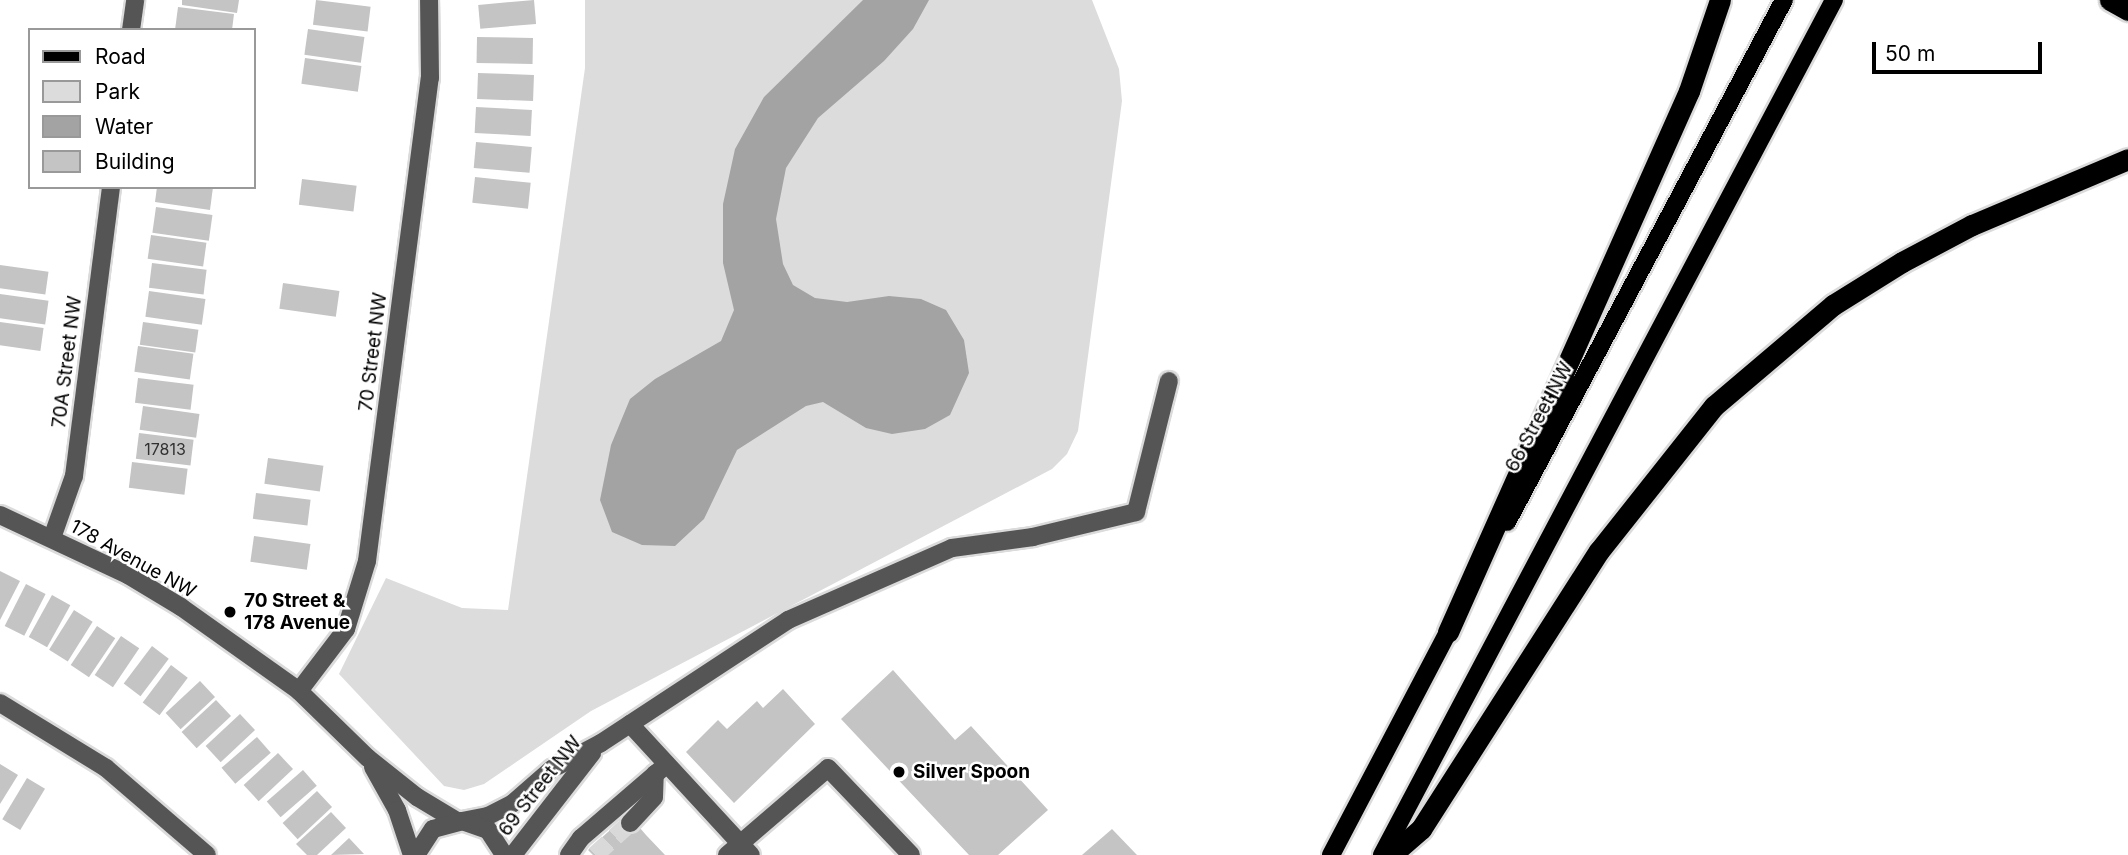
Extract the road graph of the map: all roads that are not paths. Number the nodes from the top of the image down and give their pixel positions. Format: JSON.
{"nodes":[{"id":1,"x":135,"y":0,"type":"edge"},
{"id":2,"x":429,"y":0,"type":"edge"},
{"id":3,"x":1720,"y":0,"type":"edge"},
{"id":4,"x":1784,"y":0,"type":"edge"},
{"id":5,"x":1833,"y":0,"type":"edge"},
{"id":6,"x":2110,"y":0,"type":"edge"},
{"id":7,"x":2128,"y":10,"type":"edge"},
{"id":8,"x":131,"y":28,"type":"edge"},
{"id":9,"x":2128,"y":159,"type":"edge"},
{"id":10,"x":111,"y":189,"type":"edge"},
{"id":11,"x":1170,"y":381,"type":"dead end"},
{"id":12,"x":0,"y":515,"type":"edge"},
{"id":13,"x":52,"y":538,"type":"junction"},
{"id":14,"x":1448,"y":632,"type":"junction"},
{"id":15,"x":299,"y":691,"type":"junction"},
{"id":16,"x":0,"y":703,"type":"edge"},
{"id":17,"x":630,"y":724,"type":"junction"},
{"id":18,"x":601,"y":743,"type":"junction"},
{"id":19,"x":368,"y":758,"type":"junction"},
{"id":20,"x":661,"y":769,"type":"junction"},
{"id":21,"x":459,"y":821,"type":"junction"},
{"id":22,"x":630,"y":823,"type":"tunnel mouth"},
{"id":23,"x":740,"y":851,"type":"edge"},
{"id":24,"x":207,"y":855,"type":"edge"},
{"id":25,"x":414,"y":855,"type":"edge"},
{"id":26,"x":504,"y":855,"type":"edge"},
{"id":27,"x":513,"y":855,"type":"edge"},
{"id":28,"x":569,"y":855,"type":"edge"},
{"id":29,"x":911,"y":855,"type":"edge"},
{"id":30,"x":1331,"y":855,"type":"edge"},
{"id":31,"x":1382,"y":855,"type":"edge"},
{"id":32,"x":1391,"y":855,"type":"edge"}],
"edges":[{"from":1,"to":8,"type":"street"},
{"from":2,"to":15,"type":"street","name":"70 Street NW"},
{"from":3,"to":14,"type":"highway"},
{"from":4,"to":14,"type":"main road","name":"66 Street NW"},
{"from":5,"to":31,"type":"main road"},
{"from":6,"to":7,"type":"highway"},
{"from":9,"to":32,"type":"highway"},
{"from":10,"to":13,"type":"street","name":"70A Street NW"},
{"from":11,"to":17,"type":"street","name":"69 Street NW"},
{"from":12,"to":13,"type":"street","name":"178 Avenue NW"},
{"from":13,"to":15,"type":"street","name":"178 Avenue NW"},
{"from":14,"to":30,"type":"main road","name":"66 Street NW"},
{"from":15,"to":19,"type":"street","name":"178 Avenue NW"},
{"from":16,"to":24,"type":"street"},
{"from":17,"to":18,"type":"street","name":"69 Street NW"},
{"from":17,"to":20,"type":"street"},
{"from":18,"to":21,"type":"street","name":"69 Street NW"},
{"from":18,"to":27,"type":"street","name":"69 Street NW"},
{"from":19,"to":21,"type":"street","name":"178 Avenue NW"},
{"from":19,"to":25,"type":"street","name":"178 Avenue NW"},
{"from":20,"to":22,"type":"street"},
{"from":20,"to":23,"type":"street"},
{"from":20,"to":28,"type":"street"},
{"from":21,"to":25,"type":"street","name":"69 Street NW"},
{"from":21,"to":26,"type":"street","name":"178 Avenue NW"},
{"from":23,"to":29,"type":"street"}]}
